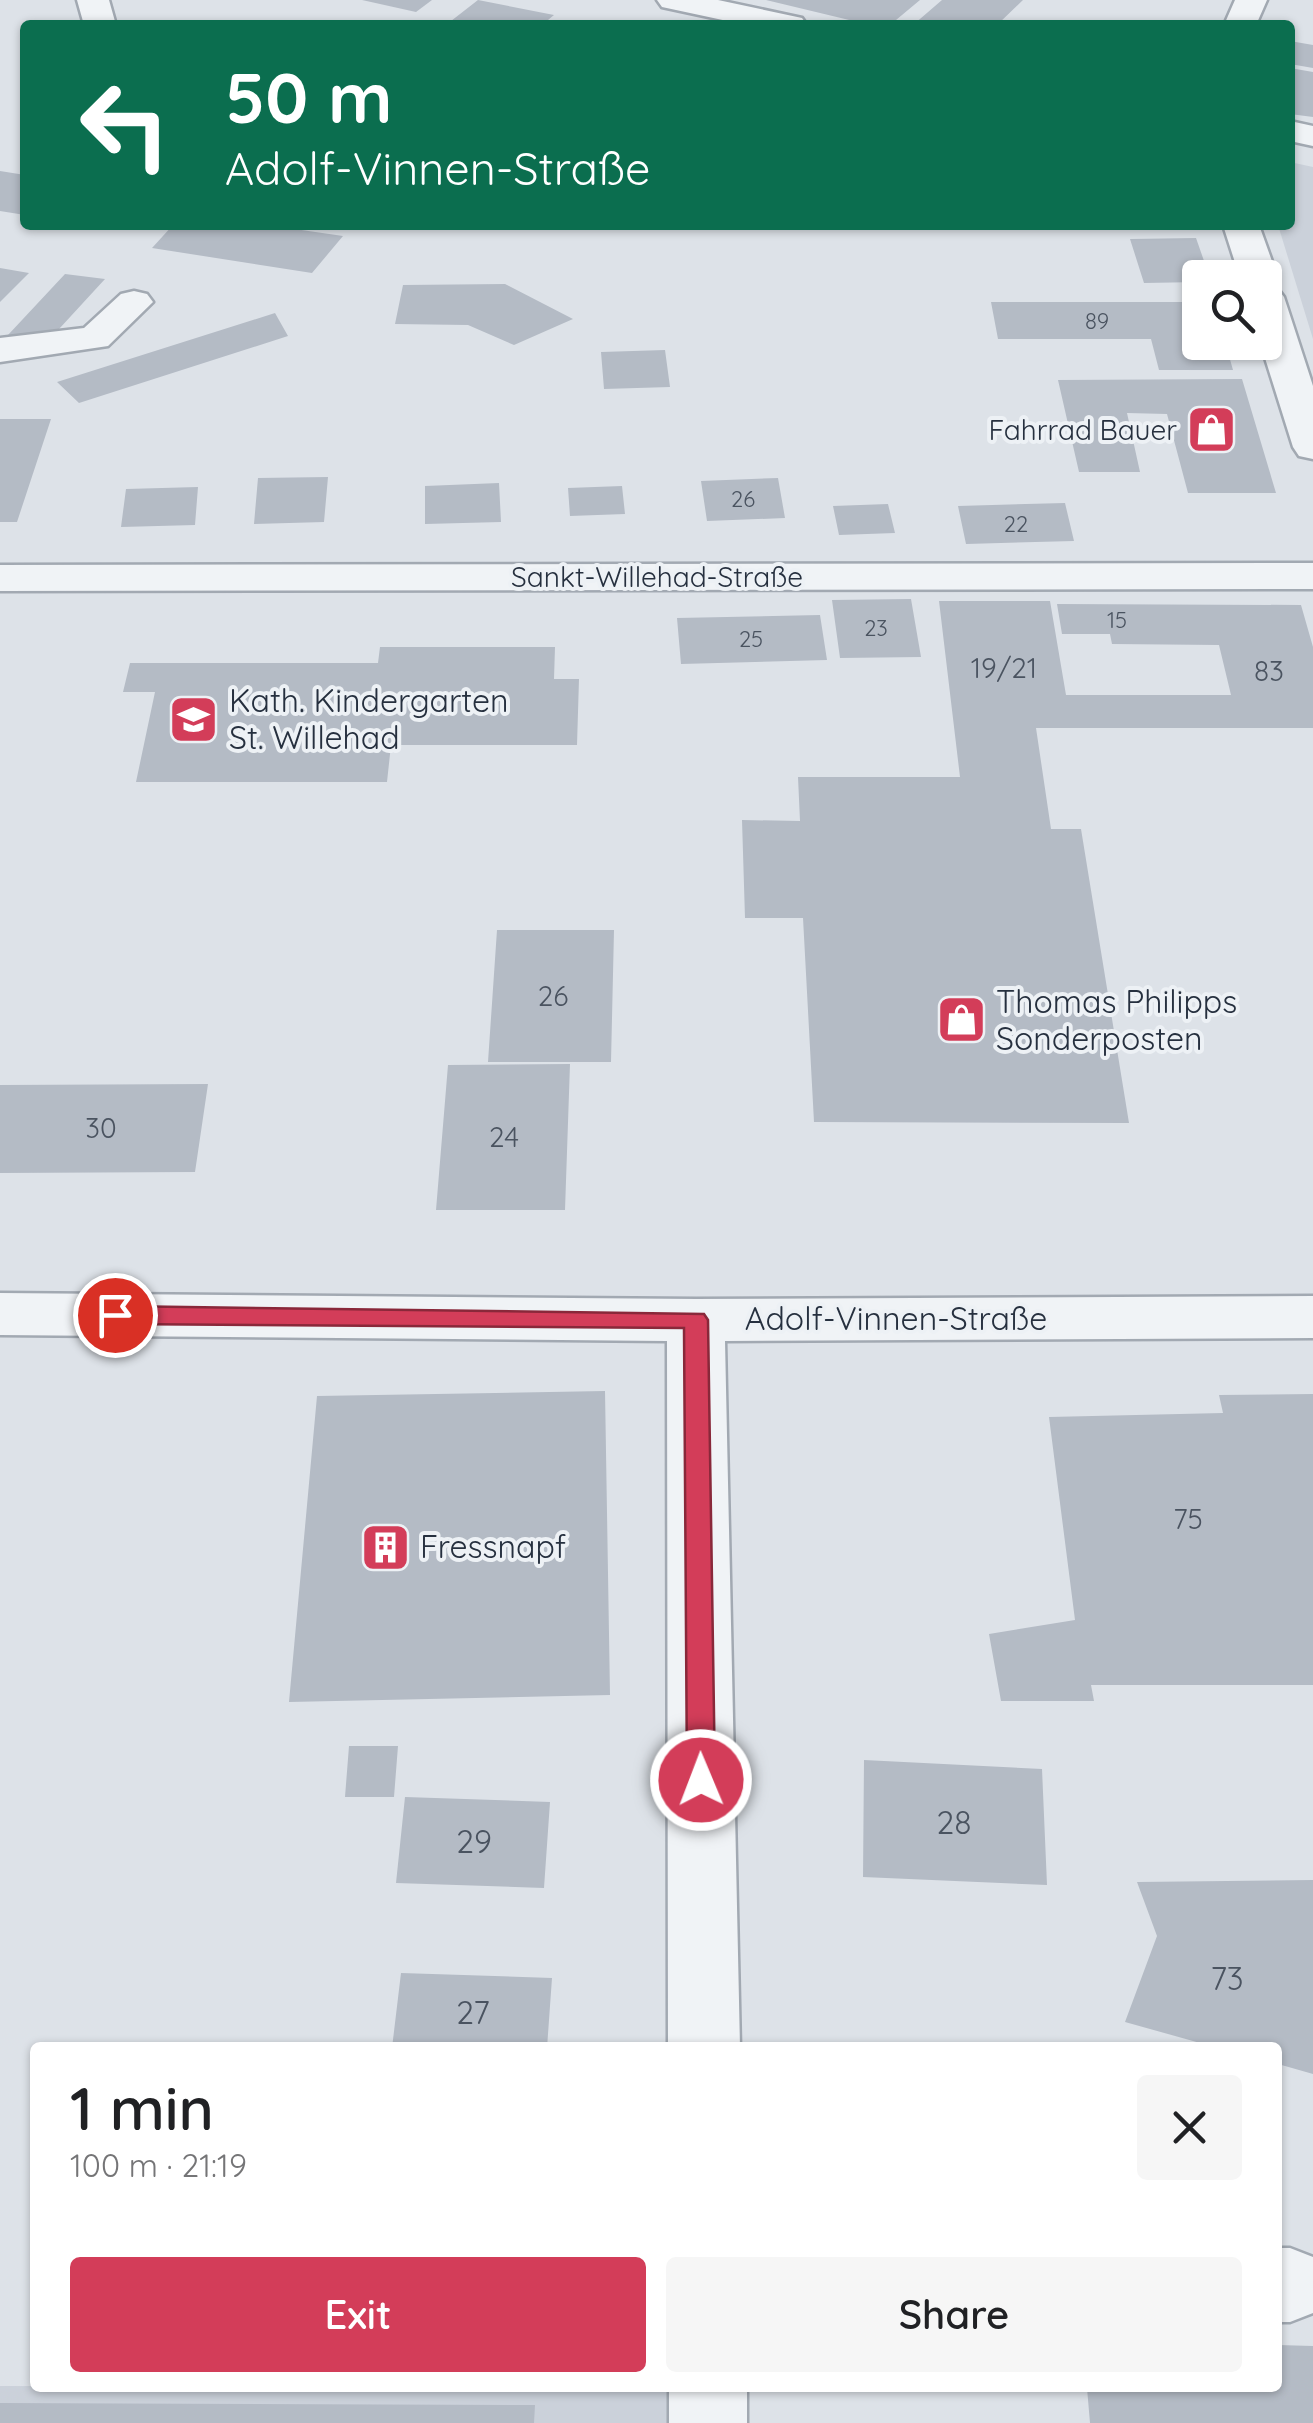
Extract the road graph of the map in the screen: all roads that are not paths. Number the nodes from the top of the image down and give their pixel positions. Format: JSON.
{"nodes":[{"id":1,"x":673,"y":0,"type":"edge"},
{"id":2,"x":767,"y":20,"type":"edge"},
{"id":3,"x":1244,"y":230,"type":"edge"},
{"id":4,"x":1253,"y":260,"type":"edge"},
{"id":5,"x":134,"y":302,"type":"dead end"},
{"id":6,"x":18,"y":349,"type":"edge"},
{"id":7,"x":1282,"y":349,"type":"edge"},
{"id":8,"x":1313,"y":447,"type":"edge"},
{"id":9,"x":1313,"y":576,"type":"edge"},
{"id":10,"x":0,"y":578,"type":"edge"},
{"id":11,"x":0,"y":1314,"type":"edge"},
{"id":12,"x":1313,"y":1317,"type":"edge"},
{"id":13,"x":696,"y":1320,"type":"junction"},
{"id":14,"x":704,"y":2042,"type":"edge"},
{"id":15,"x":708,"y":2392,"type":"edge"},
{"id":16,"x":708,"y":2423,"type":"edge"}],
"edges":[{"from":1,"to":2,"type":"street"},
{"from":3,"to":4,"type":"street"},
{"from":5,"to":6,"type":"street"},
{"from":7,"to":8,"type":"street"},
{"from":9,"to":10,"type":"street","name":"Sankt-Willehad-Straße"},
{"from":11,"to":13,"type":"street","name":"Adolf-Vinnen-Straße"},
{"from":12,"to":13,"type":"street","name":"Adolf-Vinnen-Straße"},
{"from":13,"to":14,"type":"street"},
{"from":15,"to":16,"type":"street"}]}
